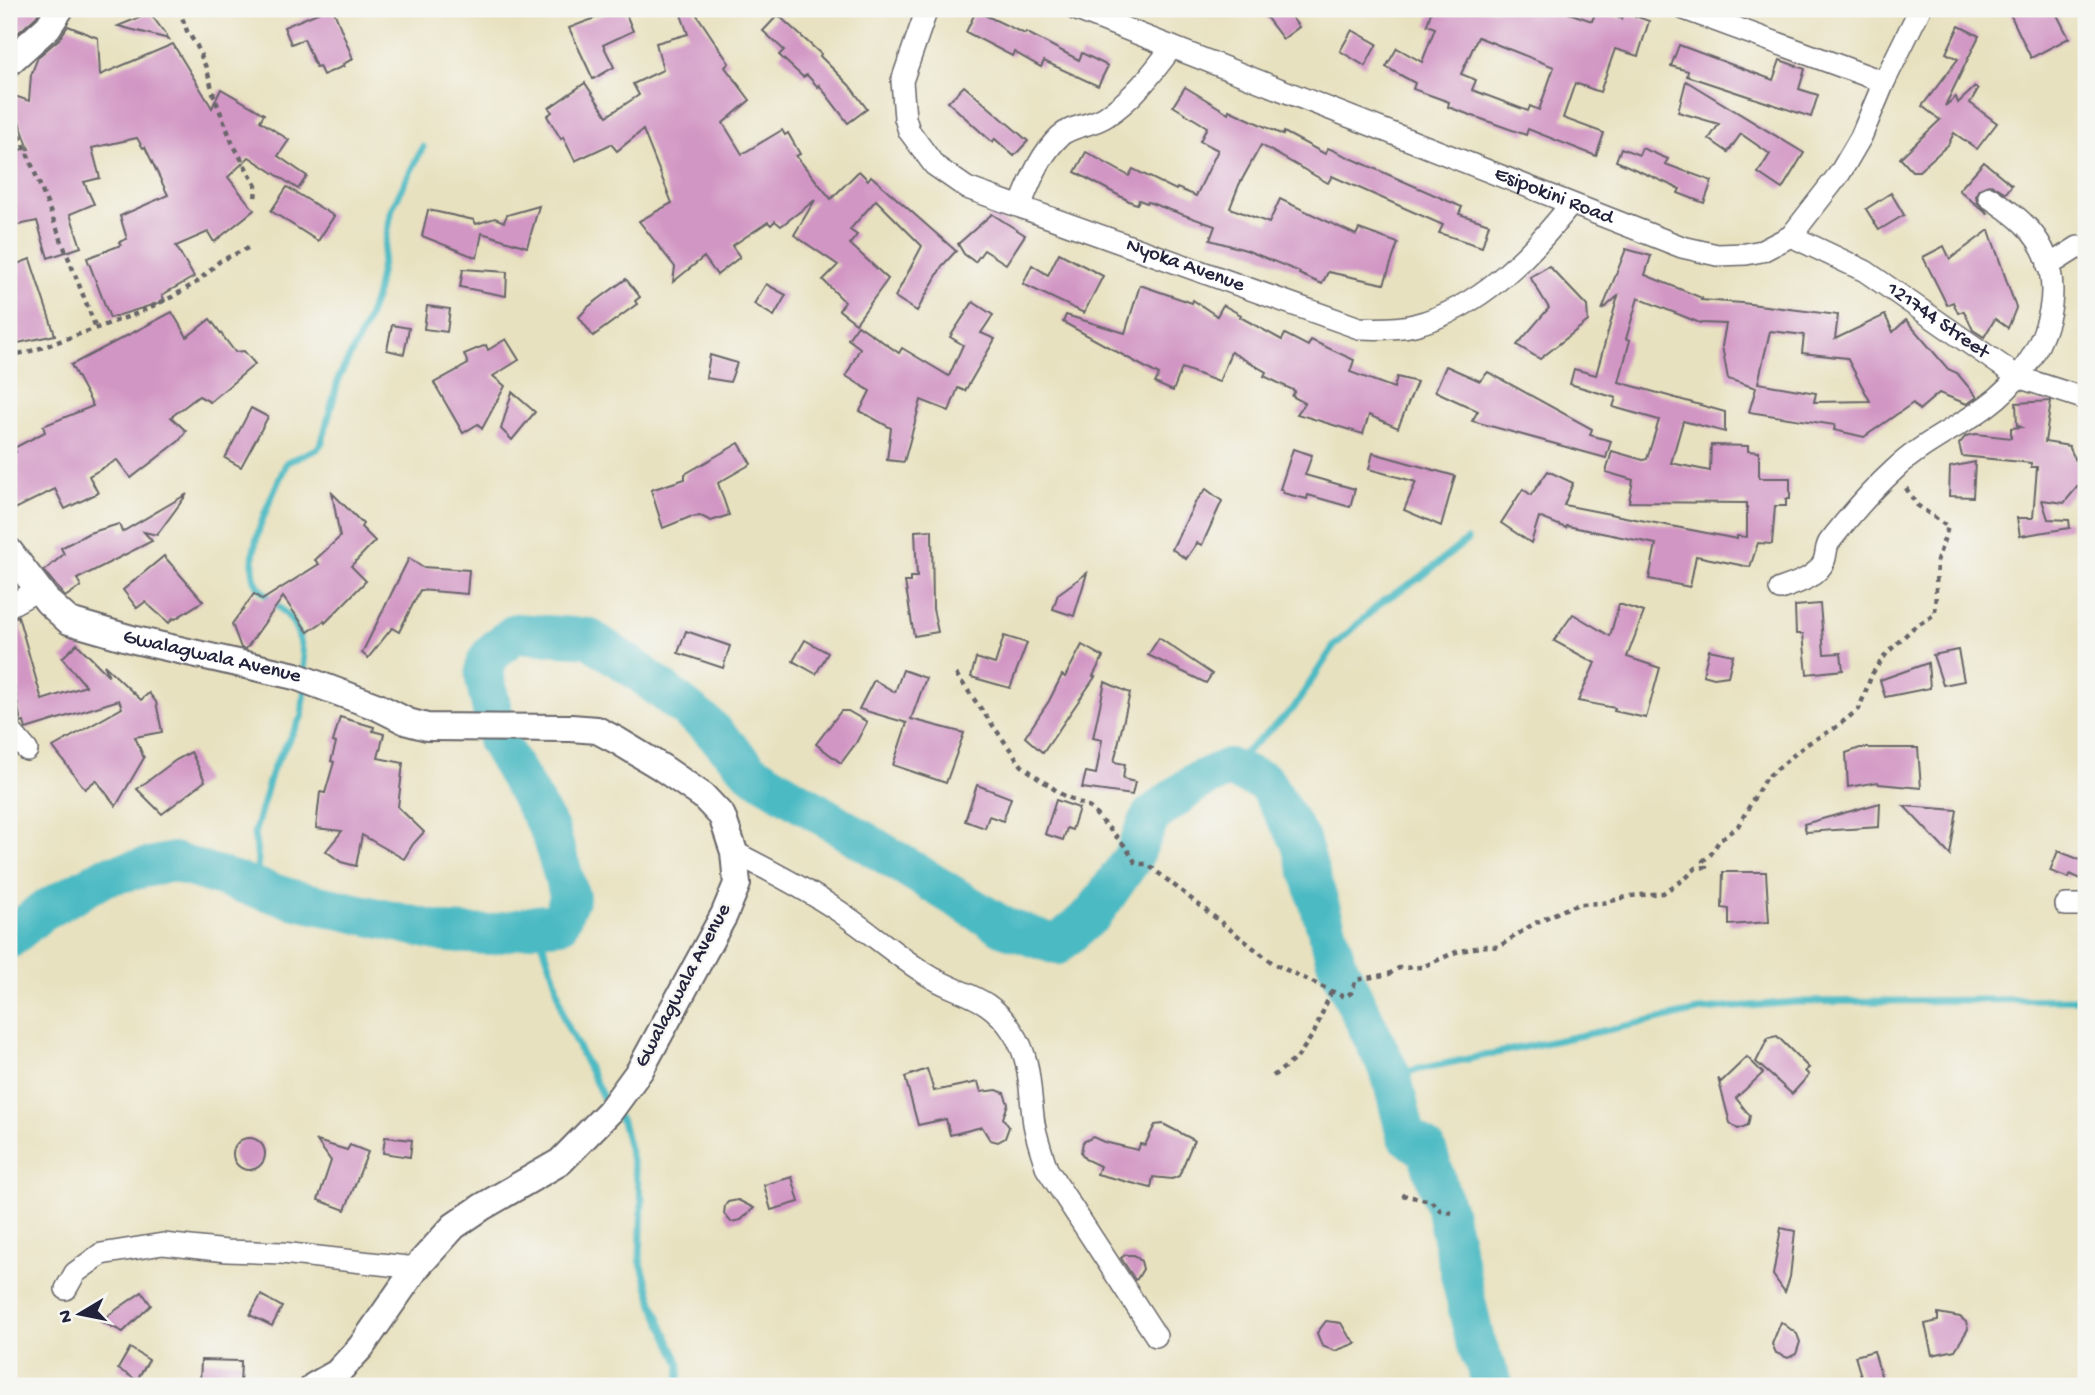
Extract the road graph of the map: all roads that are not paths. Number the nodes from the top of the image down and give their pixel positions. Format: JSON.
{"nodes":[{"id":1,"x":60,"y":9,"type":"edge"},
{"id":2,"x":927,"y":9,"type":"edge"},
{"id":3,"x":1075,"y":9,"type":"edge"},
{"id":4,"x":1684,"y":9,"type":"edge"},
{"id":5,"x":1920,"y":9,"type":"edge"},
{"id":6,"x":1172,"y":47,"type":"junction"},
{"id":7,"x":9,"y":62,"type":"edge"},
{"id":8,"x":1884,"y":82,"type":"junction"},
{"id":9,"x":1989,"y":197,"type":"dead end"},
{"id":10,"x":1571,"y":204,"type":"junction"},
{"id":11,"x":1020,"y":206,"type":"junction"},
{"id":12,"x":1791,"y":236,"type":"junction"},
{"id":13,"x":2086,"y":249,"type":"edge"},
{"id":14,"x":2048,"y":266,"type":"junction"},
{"id":15,"x":2018,"y":376,"type":"junction"},
{"id":16,"x":2086,"y":399,"type":"edge"},
{"id":17,"x":9,"y":551,"type":"edge"},
{"id":18,"x":1780,"y":589,"type":"dead end"},
{"id":19,"x":38,"y":590,"type":"junction"},
{"id":20,"x":9,"y":606,"type":"edge"},
{"id":21,"x":9,"y":729,"type":"edge"},
{"id":22,"x":27,"y":750,"type":"dead end"},
{"id":23,"x":734,"y":852,"type":"junction"},
{"id":24,"x":416,"y":1268,"type":"junction"},
{"id":25,"x":66,"y":1289,"type":"dead end"},
{"id":26,"x":1156,"y":1336,"type":"dead end"},
{"id":27,"x":314,"y":1386,"type":"edge"}],
"edges":[{"from":1,"to":7,"type":"street"},
{"from":2,"to":11,"type":"street","name":"Nyoka Avenue"},
{"from":3,"to":6,"type":"street","name":"Esipokini Road"},
{"from":4,"to":8,"type":"street"},
{"from":5,"to":8,"type":"street","name":"Esipokini Road"},
{"from":6,"to":10,"type":"street","name":"Esipokini Road"},
{"from":6,"to":11,"type":"street"},
{"from":8,"to":12,"type":"street","name":"Esipokini Road"},
{"from":9,"to":14,"type":"street"},
{"from":10,"to":11,"type":"street","name":"Nyoka Avenue"},
{"from":10,"to":12,"type":"street","name":"Esipokini Road"},
{"from":12,"to":15,"type":"street","name":"121744 Street"},
{"from":13,"to":14,"type":"street"},
{"from":14,"to":15,"type":"street"},
{"from":15,"to":16,"type":"street","name":"121744 Street"},
{"from":15,"to":18,"type":"street"},
{"from":17,"to":19,"type":"street","name":"Gwalagwala Avenue"},
{"from":19,"to":20,"type":"street"},
{"from":19,"to":23,"type":"street","name":"Gwalagwala Avenue"},
{"from":21,"to":22,"type":"street"},
{"from":23,"to":24,"type":"street","name":"Gwalagwala Avenue"},
{"from":23,"to":26,"type":"street"},
{"from":24,"to":25,"type":"street"},
{"from":24,"to":27,"type":"street","name":"Gwalagwala Avenue"}]}
